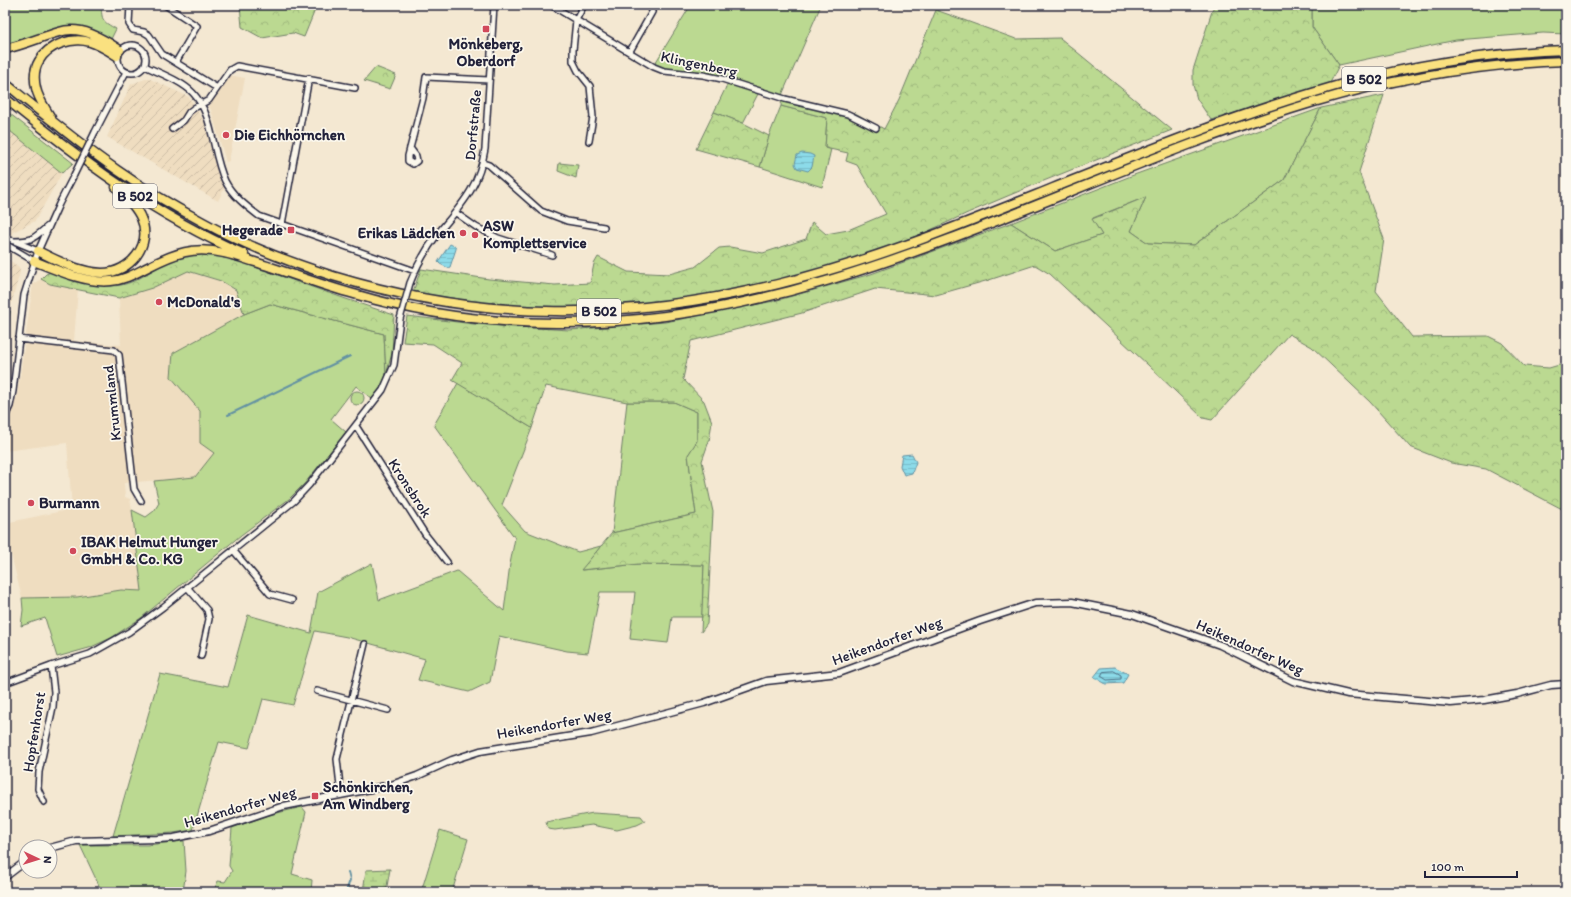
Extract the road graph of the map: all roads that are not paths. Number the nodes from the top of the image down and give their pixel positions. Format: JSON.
{"nodes":[{"id":1,"x":130,"y":5,"type":"edge"},
{"id":2,"x":165,"y":5,"type":"edge"},
{"id":3,"x":494,"y":5,"type":"edge"},
{"id":4,"x":552,"y":5,"type":"edge"},
{"id":5,"x":584,"y":5,"type":"edge"},
{"id":6,"x":652,"y":12,"type":"dead end"},
{"id":7,"x":576,"y":20,"type":"junction"},
{"id":8,"x":5,"y":49,"type":"edge"},
{"id":9,"x":1566,"y":50,"type":"edge"},
{"id":10,"x":630,"y":51,"type":"junction"},
{"id":11,"x":119,"y":53,"type":"junction"},
{"id":12,"x":1566,"y":61,"type":"edge"},
{"id":13,"x":176,"y":62,"type":"junction"},
{"id":14,"x":145,"y":66,"type":"junction"},
{"id":15,"x":126,"y":72,"type":"junction"},
{"id":16,"x":309,"y":78,"type":"junction"},
{"id":17,"x":489,"y":80,"type":"junction"},
{"id":18,"x":5,"y":83,"type":"edge"},
{"id":19,"x":217,"y":88,"type":"junction"},
{"id":20,"x":354,"y":88,"type":"dead end"},
{"id":21,"x":5,"y":98,"type":"edge"},
{"id":22,"x":201,"y":105,"type":"junction"},
{"id":23,"x":56,"y":125,"type":"junction"},
{"id":24,"x":876,"y":128,"type":"dead end"},
{"id":25,"x":172,"y":129,"type":"dead end"},
{"id":26,"x":589,"y":141,"type":"dead end"},
{"id":27,"x":410,"y":148,"type":"dead end"},
{"id":28,"x":483,"y":163,"type":"junction"},
{"id":29,"x":109,"y":179,"type":"junction"},
{"id":30,"x":456,"y":212,"type":"junction"},
{"id":31,"x":282,"y":224,"type":"junction"},
{"id":32,"x":49,"y":225,"type":"junction"},
{"id":33,"x":604,"y":227,"type":"dead end"},
{"id":34,"x":5,"y":239,"type":"edge"},
{"id":35,"x":14,"y":241,"type":"junction"},
{"id":36,"x":5,"y":244,"type":"edge"},
{"id":37,"x":38,"y":251,"type":"junction"},
{"id":38,"x":552,"y":255,"type":"dead end"},
{"id":39,"x":34,"y":261,"type":"junction"},
{"id":40,"x":280,"y":269,"type":"junction"},
{"id":41,"x":415,"y":270,"type":"junction"},
{"id":42,"x":18,"y":339,"type":"junction"},
{"id":43,"x":5,"y":417,"type":"edge"},
{"id":44,"x":356,"y":426,"type":"junction"},
{"id":45,"x":141,"y":501,"type":"dead end"},
{"id":46,"x":233,"y":550,"type":"junction"},
{"id":47,"x":446,"y":562,"type":"dead end"},
{"id":48,"x":187,"y":587,"type":"junction"},
{"id":49,"x":292,"y":600,"type":"dead end"},
{"id":50,"x":366,"y":644,"type":"dead end"},
{"id":51,"x":201,"y":656,"type":"dead end"},
{"id":52,"x":51,"y":666,"type":"junction"},
{"id":53,"x":5,"y":684,"type":"edge"},
{"id":54,"x":1566,"y":684,"type":"edge"},
{"id":55,"x":316,"y":691,"type":"dead end"},
{"id":56,"x":351,"y":700,"type":"junction"},
{"id":57,"x":388,"y":710,"type":"dead end"},
{"id":58,"x":341,"y":795,"type":"junction"},
{"id":59,"x":44,"y":802,"type":"dead end"},
{"id":60,"x":58,"y":846,"type":"edge"},
{"id":61,"x":18,"y":867,"type":"edge"},
{"id":62,"x":5,"y":877,"type":"edge"}],
"edges":[{"from":1,"to":13,"type":"street"},
{"from":2,"to":13,"type":"street"},
{"from":3,"to":17,"type":"street","name":"Dorfstraße"},
{"from":4,"to":7,"type":"street","name":"Klingenberg"},
{"from":5,"to":7,"type":"street"},
{"from":6,"to":10,"type":"street"},
{"from":7,"to":10,"type":"street","name":"Klingenberg"},
{"from":7,"to":26,"type":"street"},
{"from":8,"to":11,"type":"highway"},
{"from":9,"to":23,"type":"highway","number":"B 502"},
{"from":10,"to":24,"type":"street","name":"Klingenberg"},
{"from":11,"to":14,"type":"street"},
{"from":11,"to":15,"type":"street"},
{"from":11,"to":23,"type":"highway"},
{"from":12,"to":40,"type":"highway","number":"B 502"},
{"from":13,"to":19,"type":"street"},
{"from":14,"to":15,"type":"street"},
{"from":14,"to":22,"type":"street"},
{"from":15,"to":32,"type":"street","bridge":true},
{"from":16,"to":19,"type":"street"},
{"from":16,"to":20,"type":"street"},
{"from":16,"to":31,"type":"street"},
{"from":17,"to":27,"type":"street"},
{"from":17,"to":28,"type":"street","name":"Dorfstraße"},
{"from":18,"to":23,"type":"highway","number":"B 502"},
{"from":19,"to":22,"type":"street"},
{"from":21,"to":29,"type":"highway","number":"B 502"},
{"from":22,"to":25,"type":"street"},
{"from":22,"to":31,"type":"street"},
{"from":28,"to":30,"type":"street","name":"Dorfstraße"},
{"from":28,"to":33,"type":"street"},
{"from":29,"to":37,"type":"highway"},
{"from":29,"to":40,"type":"highway","number":"B 502"},
{"from":30,"to":38,"type":"street"},
{"from":30,"to":41,"type":"street","name":"Dorfstraße"},
{"from":31,"to":41,"type":"street"},
{"from":32,"to":35,"type":"street"},
{"from":32,"to":37,"type":"street"},
{"from":34,"to":35,"type":"street"},
{"from":35,"to":37,"type":"street"},
{"from":36,"to":39,"type":"street"},
{"from":37,"to":39,"type":"street"},
{"from":39,"to":40,"type":"highway"},
{"from":39,"to":42,"type":"street"},
{"from":41,"to":44,"type":"street","name":"Dorfstraße","bridge":true},
{"from":42,"to":43,"type":"street"},
{"from":42,"to":45,"type":"street","name":"Krummland"},
{"from":44,"to":46,"type":"street","name":"Dorfstraße"},
{"from":44,"to":47,"type":"street","name":"Kronsbrok"},
{"from":46,"to":48,"type":"street","name":"Dorfstraße"},
{"from":46,"to":49,"type":"street"},
{"from":48,"to":51,"type":"street"},
{"from":48,"to":52,"type":"street","name":"Dorfstraße"},
{"from":50,"to":56,"type":"street"},
{"from":52,"to":53,"type":"street","name":"Dorfstraße"},
{"from":52,"to":59,"type":"street","name":"Hopfenhorst"},
{"from":54,"to":58,"type":"street","name":"Heikendorfer Weg"},
{"from":55,"to":56,"type":"street"},
{"from":56,"to":57,"type":"street"},
{"from":56,"to":58,"type":"street"},
{"from":58,"to":60,"type":"street","name":"Heikendorfer Weg"},
{"from":61,"to":62,"type":"street"}]}
